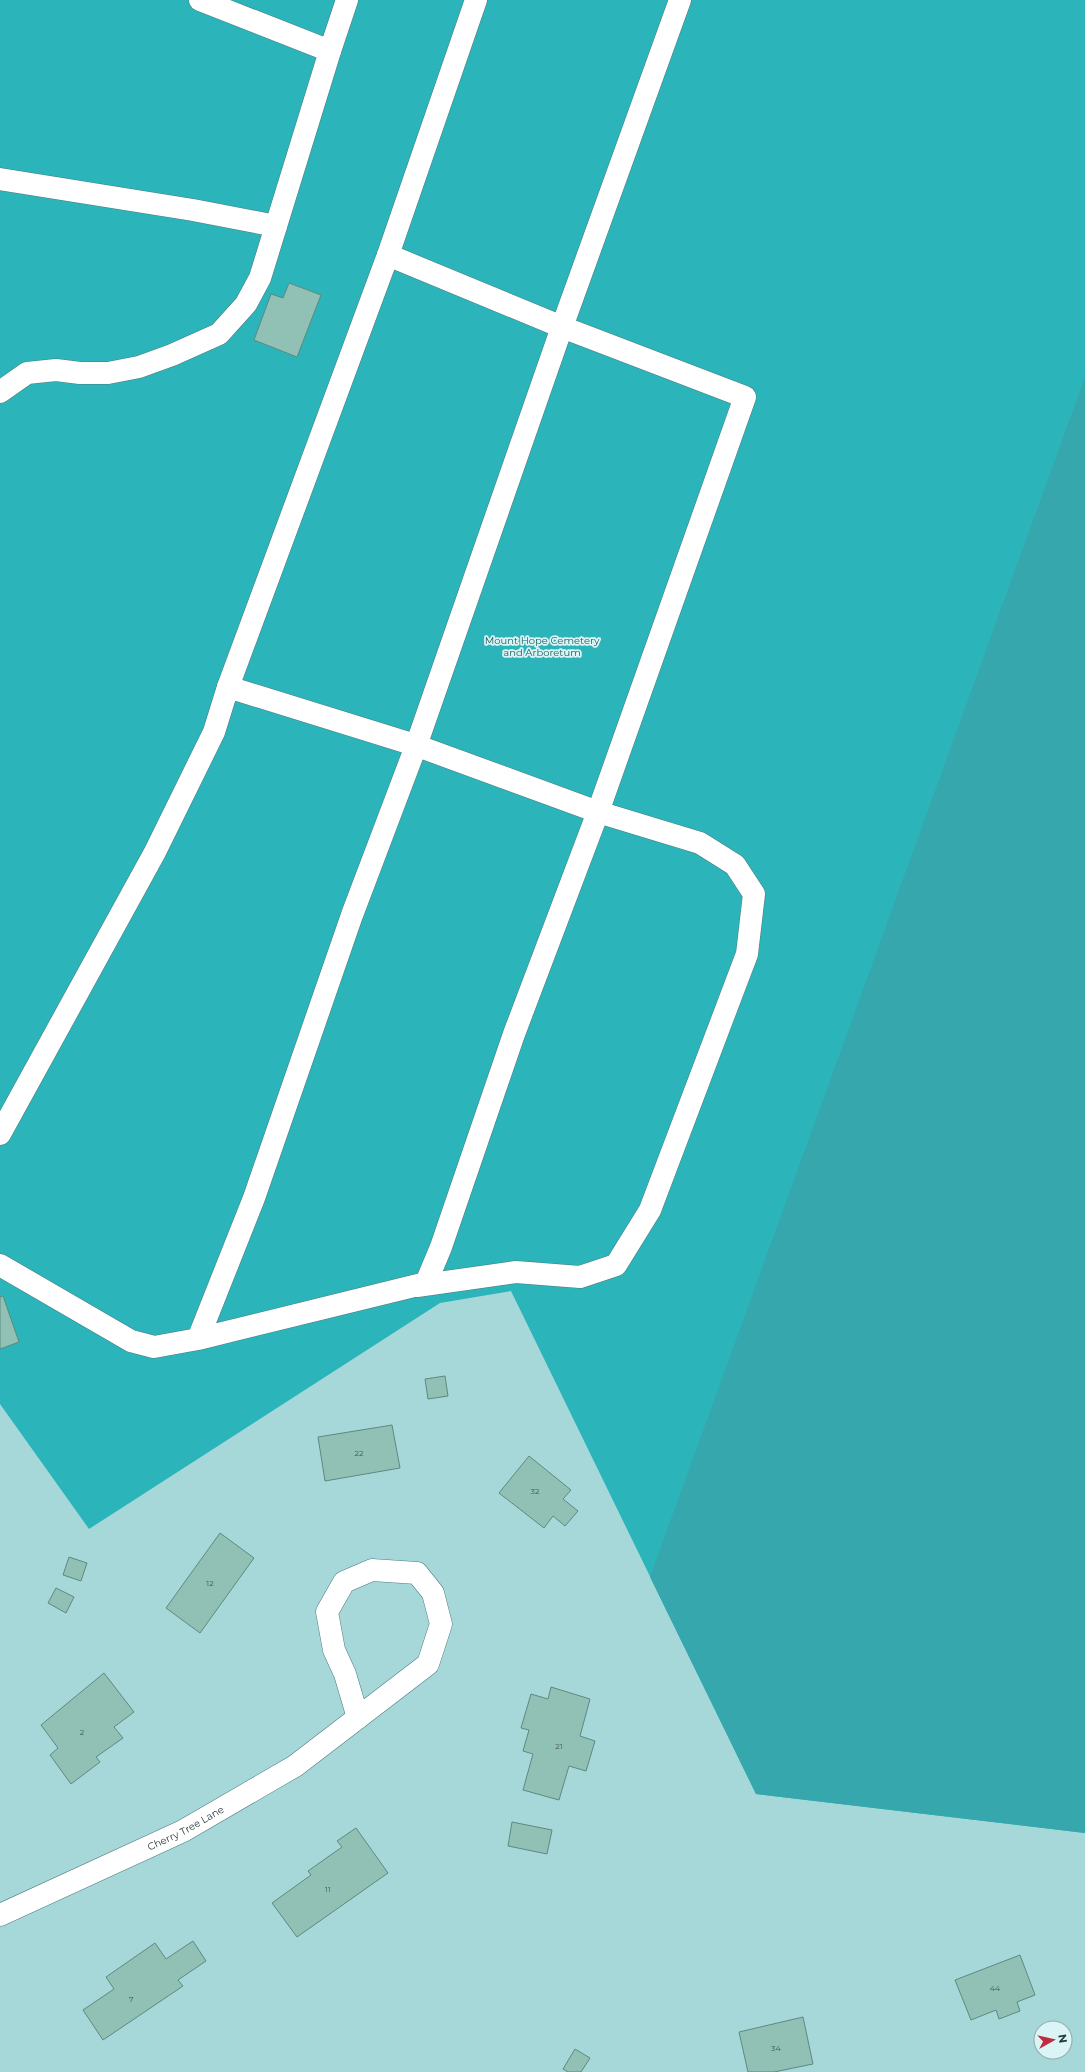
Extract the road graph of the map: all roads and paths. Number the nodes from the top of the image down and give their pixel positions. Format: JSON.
{"nodes":[{"id":1,"x":200,"y":0,"type":"edge"},
{"id":2,"x":347,"y":0,"type":"edge"},
{"id":3,"x":476,"y":0,"type":"edge"},
{"id":4,"x":680,"y":0,"type":"edge"},
{"id":5,"x":330,"y":51,"type":"junction"},
{"id":6,"x":0,"y":179,"type":"edge"},
{"id":7,"x":276,"y":226,"type":"junction"},
{"id":8,"x":388,"y":255,"type":"junction"},
{"id":9,"x":562,"y":327,"type":"junction"},
{"id":10,"x":0,"y":392,"type":"edge"},
{"id":11,"x":228,"y":687,"type":"junction"},
{"id":12,"x":416,"y":746,"type":"junction"},
{"id":13,"x":598,"y":812,"type":"junction"},
{"id":14,"x":0,"y":1134,"type":"edge"},
{"id":15,"x":0,"y":1264,"type":"edge"},
{"id":16,"x":417,"y":1286,"type":"junction"},
{"id":17,"x":198,"y":1338,"type":"junction"},
{"id":18,"x":358,"y":1718,"type":"junction"},
{"id":19,"x":0,"y":1914,"type":"edge"}],
"edges":[{"from":1,"to":5,"type":"street"},
{"from":2,"to":5,"type":"street"},
{"from":3,"to":8,"type":"street"},
{"from":4,"to":9,"type":"street"},
{"from":5,"to":7,"type":"street"},
{"from":6,"to":7,"type":"street"},
{"from":7,"to":10,"type":"street"},
{"from":8,"to":9,"type":"street"},
{"from":8,"to":11,"type":"street"},
{"from":9,"to":12,"type":"street"},
{"from":9,"to":13,"type":"street"},
{"from":11,"to":12,"type":"street"},
{"from":11,"to":14,"type":"street"},
{"from":12,"to":13,"type":"street"},
{"from":12,"to":17,"type":"street"},
{"from":13,"to":16,"type":"street"},
{"from":13,"to":16,"type":"street"},
{"from":15,"to":17,"type":"street"},
{"from":16,"to":17,"type":"street"},
{"from":18,"to":18,"type":"street","name":"Cherry Tree Lane"},
{"from":18,"to":19,"type":"street","name":"Cherry Tree Lane"}]}
